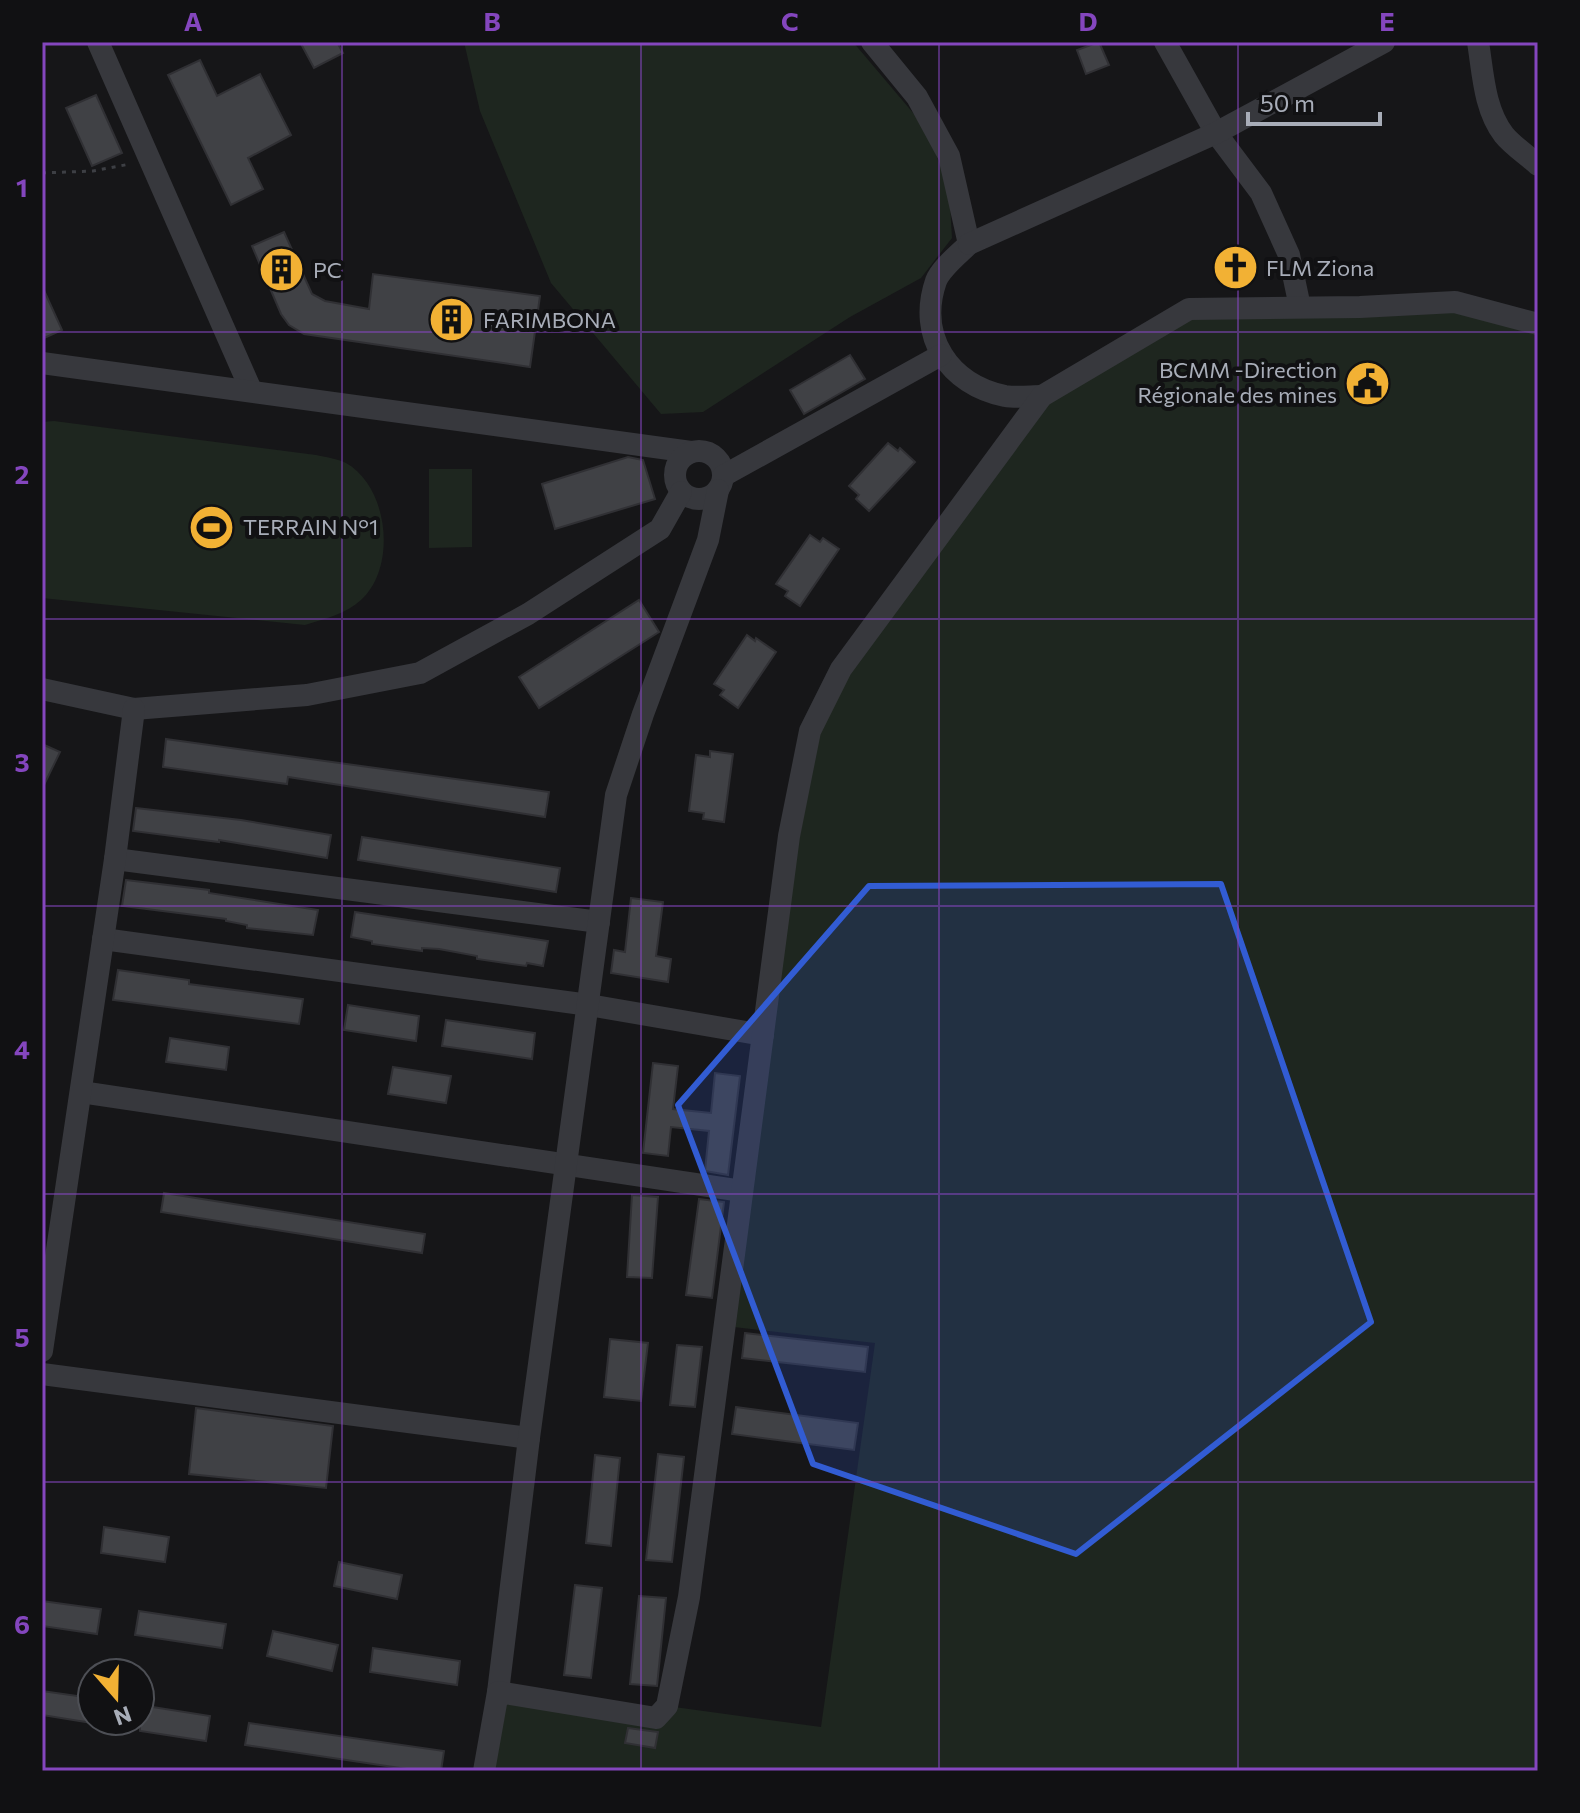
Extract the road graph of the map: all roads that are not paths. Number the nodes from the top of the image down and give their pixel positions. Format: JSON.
{"nodes":[{"id":1,"x":98,"y":42,"type":"edge"},
{"id":2,"x":872,"y":42,"type":"edge"},
{"id":3,"x":1165,"y":42,"type":"edge"},
{"id":4,"x":1384,"y":42,"type":"edge"},
{"id":5,"x":1478,"y":42,"type":"edge"},
{"id":6,"x":1216,"y":133,"type":"junction"},
{"id":7,"x":1538,"y":165,"type":"edge"},
{"id":8,"x":969,"y":244,"type":"junction"},
{"id":9,"x":1300,"y":307,"type":"junction"},
{"id":10,"x":1538,"y":324,"type":"edge"},
{"id":11,"x":941,"y":355,"type":"junction"},
{"id":12,"x":42,"y":363,"type":"edge"},
{"id":13,"x":251,"y":390,"type":"junction"},
{"id":14,"x":1042,"y":396,"type":"junction"},
{"id":15,"x":691,"y":452,"type":"junction"},
{"id":16,"x":721,"y":483,"type":"junction"},
{"id":17,"x":681,"y":492,"type":"junction"},
{"id":18,"x":42,"y":689,"type":"edge"},
{"id":19,"x":134,"y":709,"type":"junction"},
{"id":20,"x":115,"y":859,"type":"junction"},
{"id":21,"x":599,"y":922,"type":"junction"},
{"id":22,"x":103,"y":939,"type":"junction"},
{"id":23,"x":589,"y":1005,"type":"junction"},
{"id":24,"x":763,"y":1035,"type":"junction"},
{"id":25,"x":81,"y":1092,"type":"junction"},
{"id":26,"x":568,"y":1165,"type":"junction"},
{"id":27,"x":742,"y":1191,"type":"junction"},
{"id":28,"x":52,"y":1216,"type":"edge"},
{"id":29,"x":42,"y":1351,"type":"edge"},
{"id":30,"x":42,"y":1374,"type":"edge"},
{"id":31,"x":529,"y":1438,"type":"junction"},
{"id":32,"x":498,"y":1692,"type":"junction"},
{"id":33,"x":484,"y":1771,"type":"edge"}],
"edges":[{"from":1,"to":13,"type":"street"},
{"from":2,"to":8,"type":"street"},
{"from":3,"to":6,"type":"street"},
{"from":4,"to":6,"type":"street"},
{"from":5,"to":7,"type":"street"},
{"from":6,"to":8,"type":"street"},
{"from":6,"to":9,"type":"street"},
{"from":8,"to":11,"type":"street"},
{"from":9,"to":10,"type":"street"},
{"from":9,"to":14,"type":"street"},
{"from":11,"to":14,"type":"street"},
{"from":11,"to":16,"type":"street"},
{"from":12,"to":13,"type":"street"},
{"from":13,"to":15,"type":"street"},
{"from":14,"to":24,"type":"street"},
{"from":15,"to":16,"type":"street"},
{"from":15,"to":17,"type":"street"},
{"from":16,"to":17,"type":"street"},
{"from":16,"to":21,"type":"street"},
{"from":17,"to":19,"type":"street"},
{"from":18,"to":19,"type":"street"},
{"from":19,"to":20,"type":"street"},
{"from":20,"to":21,"type":"street"},
{"from":20,"to":22,"type":"street"},
{"from":21,"to":23,"type":"street"},
{"from":22,"to":23,"type":"street"},
{"from":22,"to":25,"type":"street"},
{"from":23,"to":24,"type":"street"},
{"from":23,"to":26,"type":"street"},
{"from":24,"to":27,"type":"street"},
{"from":25,"to":26,"type":"street"},
{"from":25,"to":28,"type":"street"},
{"from":26,"to":27,"type":"street"},
{"from":26,"to":31,"type":"street"},
{"from":27,"to":32,"type":"street"},
{"from":28,"to":29,"type":"street"},
{"from":30,"to":31,"type":"street"},
{"from":31,"to":32,"type":"street"},
{"from":32,"to":33,"type":"street"}]}
